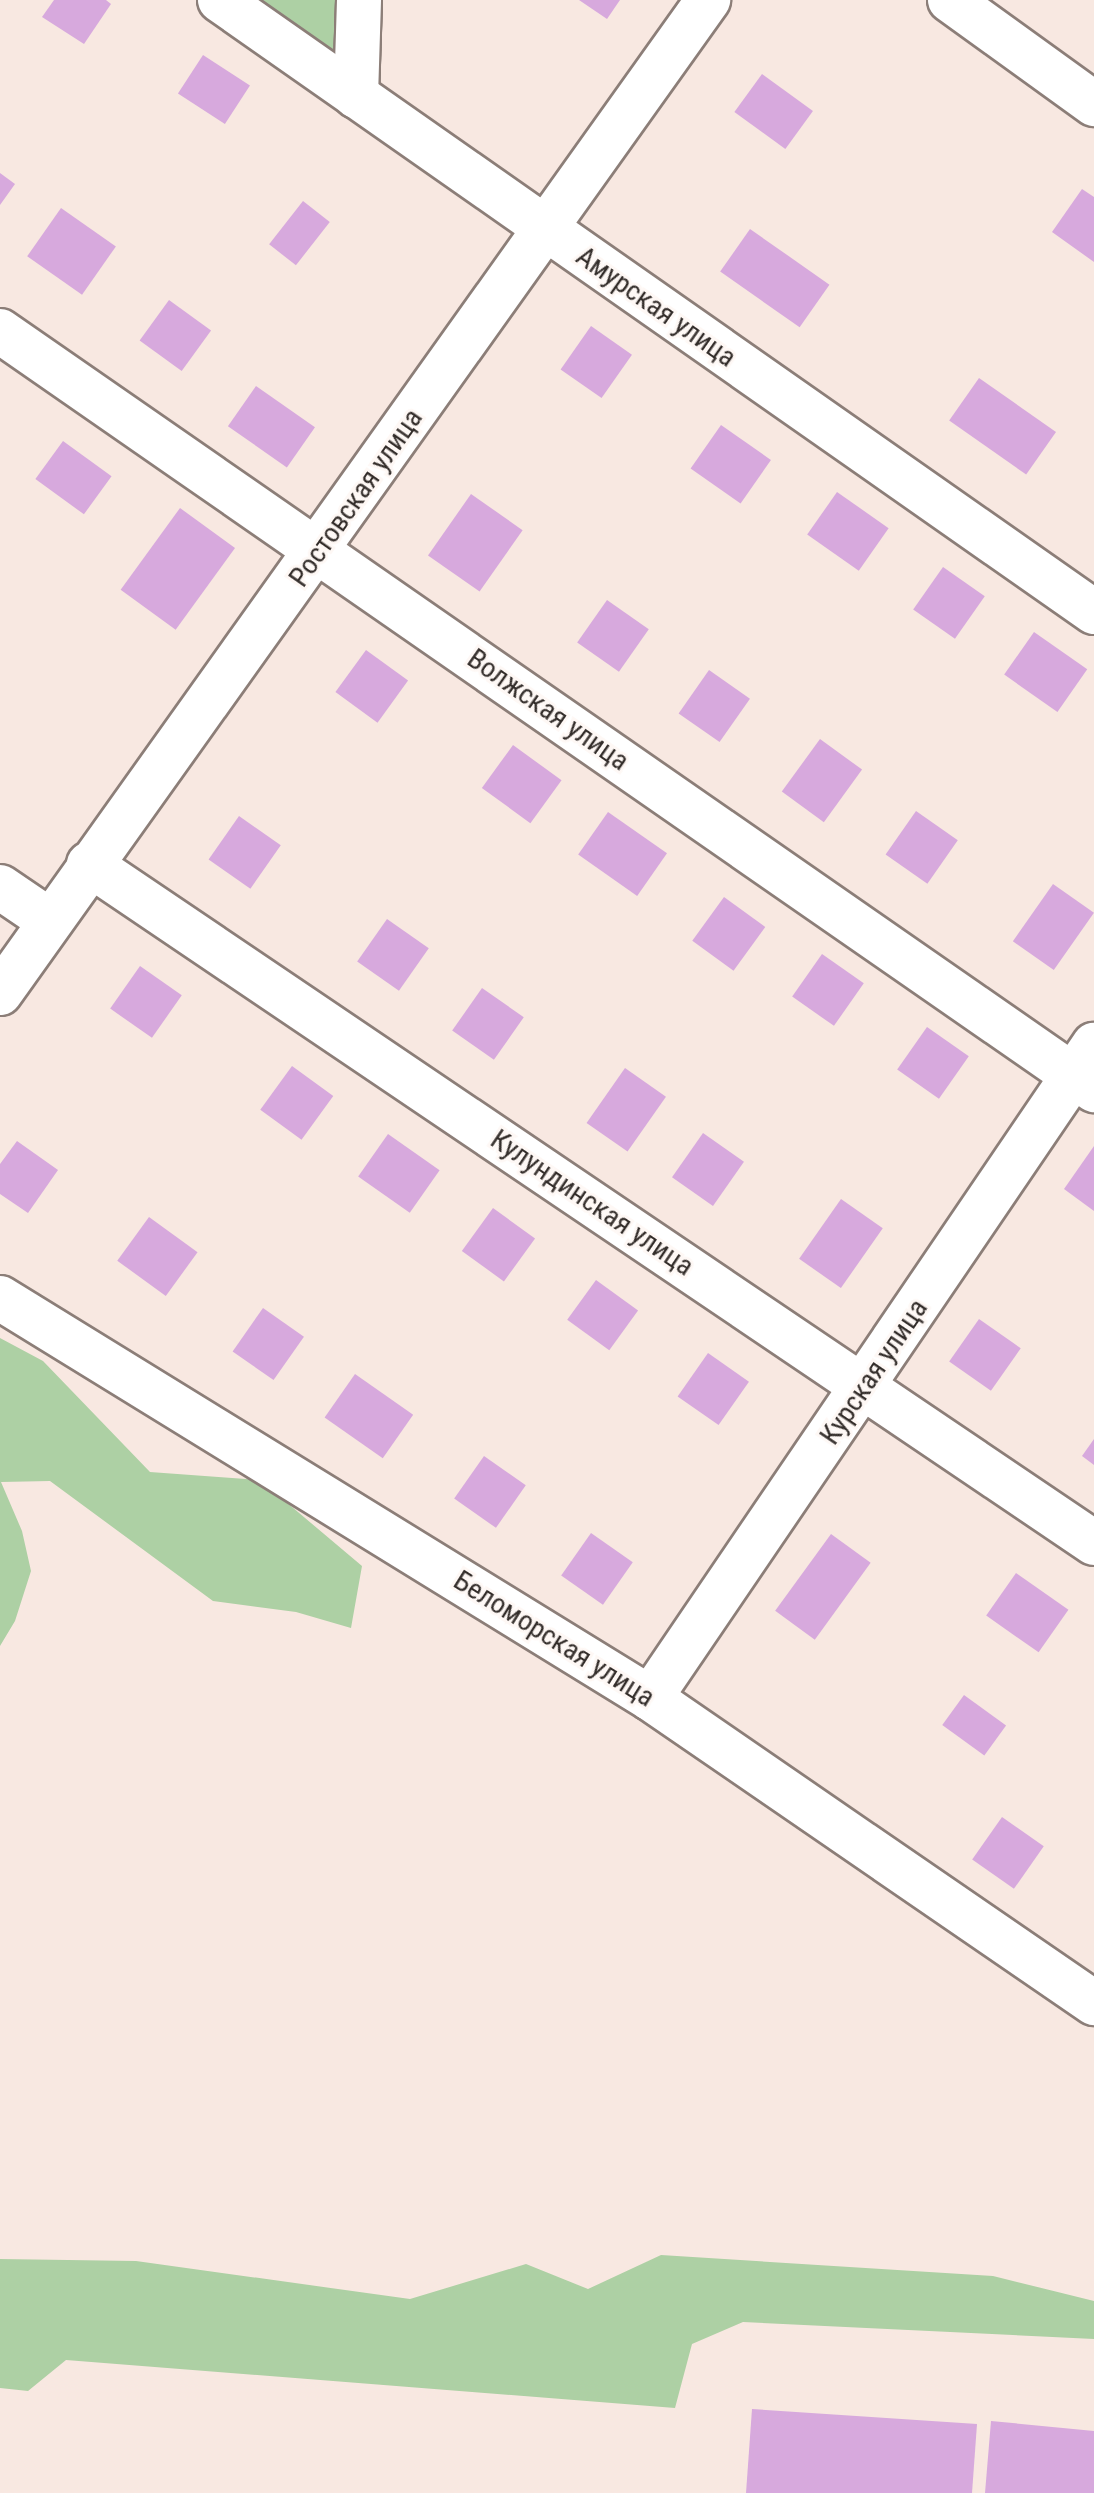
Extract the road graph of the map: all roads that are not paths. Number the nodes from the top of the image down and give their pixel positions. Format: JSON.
{"nodes":[{"id":1,"x":220,"y":0,"type":"edge"},
{"id":2,"x":359,"y":0,"type":"edge"},
{"id":3,"x":708,"y":0,"type":"edge"},
{"id":4,"x":950,"y":0,"type":"edge"},
{"id":5,"x":356,"y":96,"type":"junction"},
{"id":6,"x":1094,"y":104,"type":"edge"},
{"id":7,"x":546,"y":230,"type":"junction"},
{"id":8,"x":0,"y":331,"type":"edge"},
{"id":9,"x":320,"y":551,"type":"junction"},
{"id":10,"x":1094,"y":612,"type":"edge"},
{"id":11,"x":89,"y":864,"type":"junction"},
{"id":12,"x":0,"y":887,"type":"edge"},
{"id":13,"x":50,"y":921,"type":"junction"},
{"id":14,"x":0,"y":993,"type":"edge"},
{"id":15,"x":1087,"y":1070,"type":"edge"},
{"id":16,"x":0,"y":1298,"type":"edge"},
{"id":17,"x":864,"y":1387,"type":"junction"},
{"id":18,"x":1094,"y":1543,"type":"edge"},
{"id":19,"x":650,"y":1698,"type":"junction"},
{"id":20,"x":1094,"y":2003,"type":"edge"}],
"edges":[{"from":1,"to":5,"type":"street","name":"Амурская улица"},
{"from":2,"to":5,"type":"street"},
{"from":3,"to":7,"type":"street","name":"Ростовская улица"},
{"from":4,"to":6,"type":"street"},
{"from":5,"to":7,"type":"street","name":"Амурская улица"},
{"from":7,"to":9,"type":"street","name":"Ростовская улица"},
{"from":7,"to":10,"type":"street","name":"Амурская улица"},
{"from":8,"to":9,"type":"street","name":"Волжская улица"},
{"from":9,"to":11,"type":"street","name":"Ростовская улица"},
{"from":9,"to":15,"type":"street","name":"Волжская улица"},
{"from":11,"to":13,"type":"street","name":"Ростовская улица"},
{"from":11,"to":17,"type":"street","name":"Кулундинская улица"},
{"from":12,"to":13,"type":"street"},
{"from":13,"to":14,"type":"street","name":"Ростовская улица"},
{"from":15,"to":17,"type":"street","name":"Курская улица"},
{"from":16,"to":19,"type":"street","name":"Беломорская улица"},
{"from":17,"to":18,"type":"street","name":"Кулундинская улица"},
{"from":17,"to":19,"type":"street","name":"Курская улица"},
{"from":19,"to":20,"type":"street","name":"Беломорская улица"}]}
